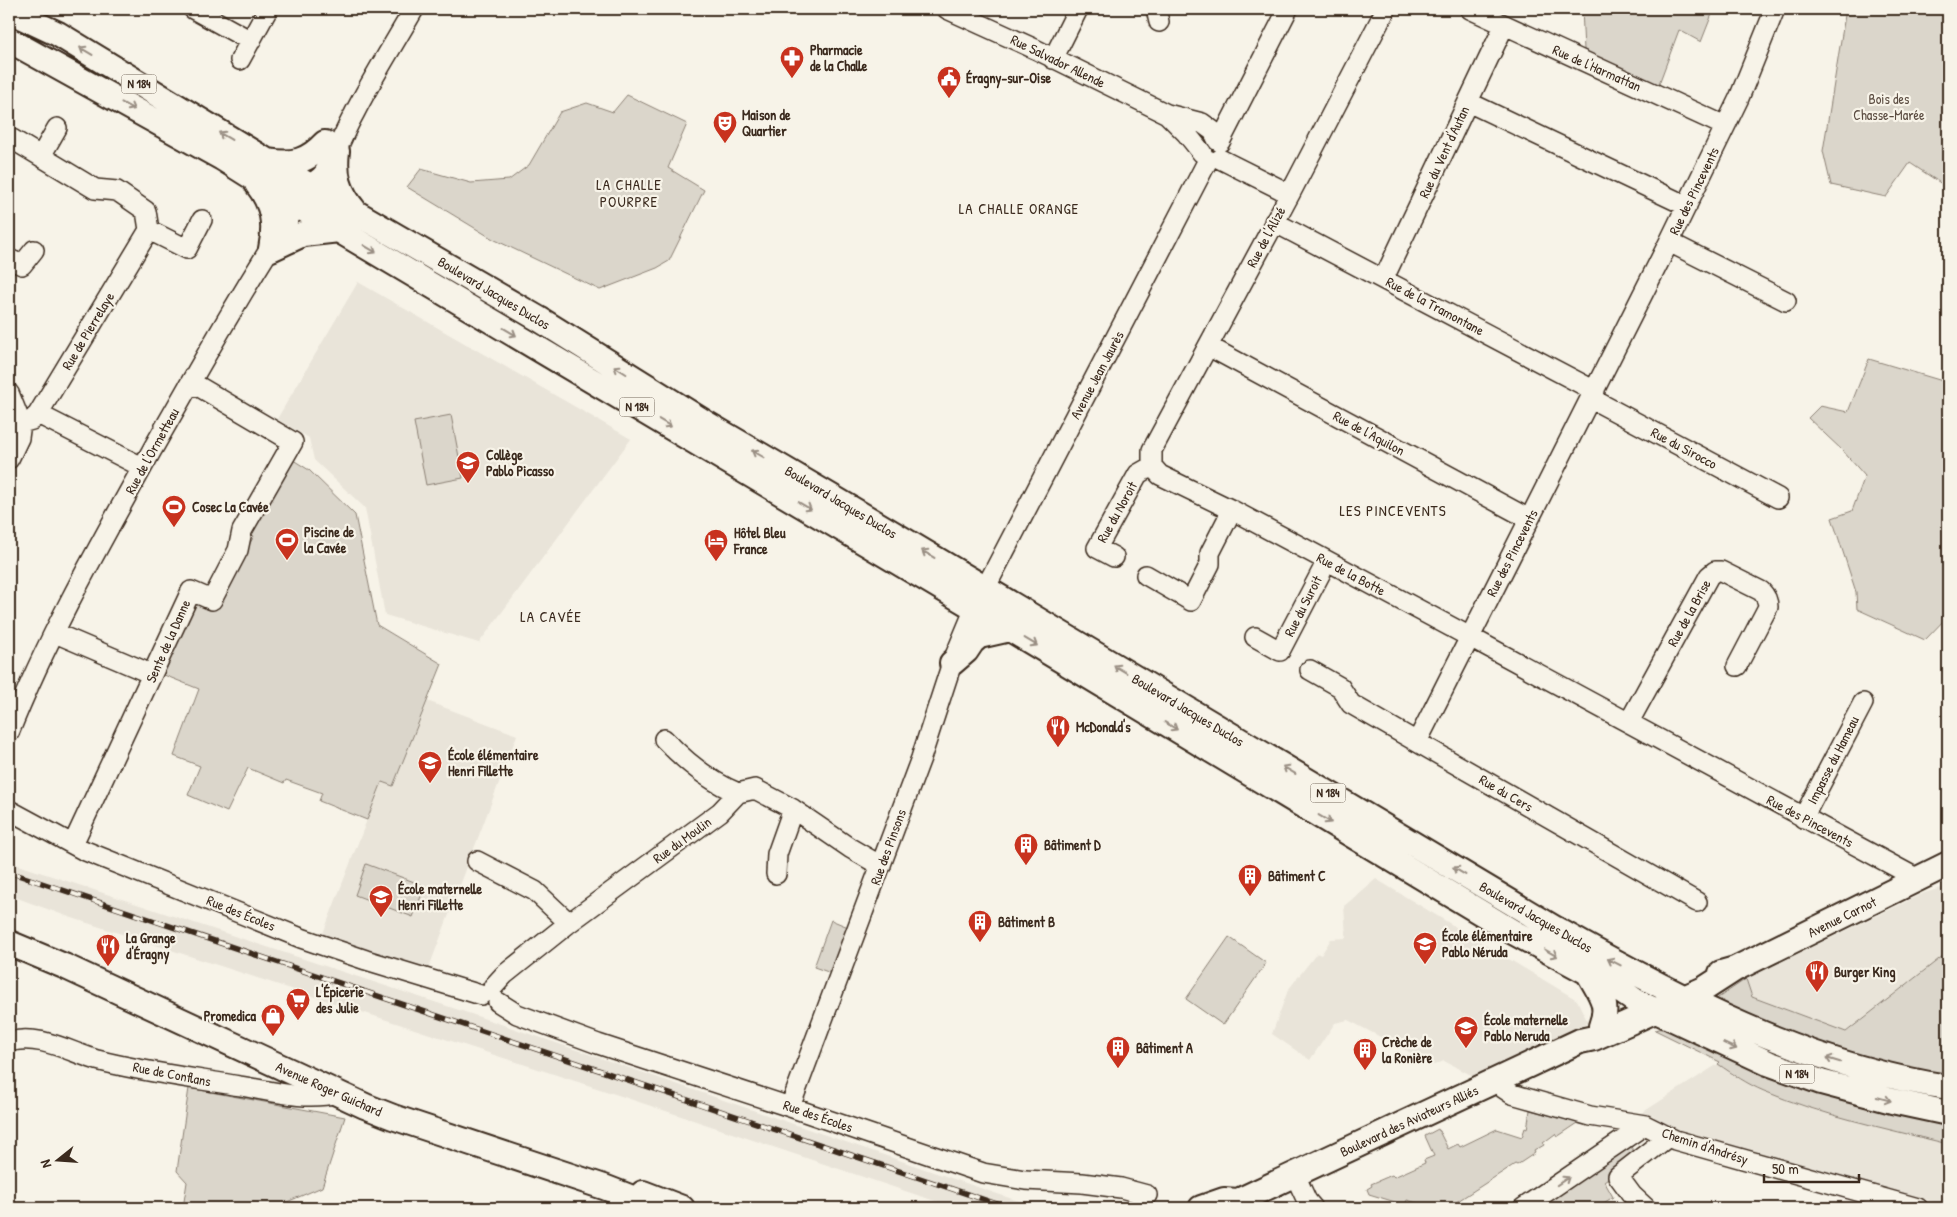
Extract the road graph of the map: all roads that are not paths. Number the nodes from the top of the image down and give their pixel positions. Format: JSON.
{"nodes":[{"id":1,"x":193,"y":9,"type":"edge"},
{"id":2,"x":268,"y":9,"type":"edge"},
{"id":3,"x":414,"y":9,"type":"edge"},
{"id":4,"x":947,"y":9,"type":"edge"},
{"id":5,"x":1078,"y":9,"type":"edge"},
{"id":6,"x":1288,"y":9,"type":"edge"},
{"id":7,"x":1386,"y":9,"type":"edge"},
{"id":8,"x":1470,"y":9,"type":"edge"},
{"id":9,"x":1775,"y":9,"type":"edge"},
{"id":10,"x":9,"y":11,"type":"edge"},
{"id":11,"x":1504,"y":26,"type":"junction"},
{"id":12,"x":9,"y":40,"type":"edge"},
{"id":13,"x":251,"y":41,"type":"junction"},
{"id":14,"x":1053,"y":59,"type":"junction"},
{"id":15,"x":240,"y":60,"type":"dead end"},
{"id":16,"x":1468,"y":102,"type":"junction"},
{"id":17,"x":1236,"y":108,"type":"junction"},
{"id":18,"x":1167,"y":114,"type":"junction"},
{"id":19,"x":1202,"y":123,"type":"junction"},
{"id":20,"x":1725,"y":126,"type":"junction"},
{"id":21,"x":57,"y":128,"type":"dead end"},
{"id":22,"x":12,"y":139,"type":"dead end"},
{"id":23,"x":331,"y":147,"type":"junction"},
{"id":24,"x":1214,"y":151,"type":"junction"},
{"id":25,"x":41,"y":156,"type":"junction"},
{"id":26,"x":260,"y":170,"type":"junction"},
{"id":27,"x":310,"y":186,"type":"junction"},
{"id":28,"x":1290,"y":194,"type":"junction"},
{"id":29,"x":298,"y":206,"type":"junction"},
{"id":30,"x":1686,"y":206,"type":"junction"},
{"id":31,"x":355,"y":212,"type":"junction"},
{"id":32,"x":202,"y":220,"type":"dead end"},
{"id":33,"x":1274,"y":222,"type":"junction"},
{"id":34,"x":149,"y":230,"type":"junction"},
{"id":35,"x":339,"y":230,"type":"junction"},
{"id":36,"x":1669,"y":242,"type":"junction"},
{"id":37,"x":271,"y":249,"type":"junction"},
{"id":38,"x":34,"y":250,"type":"dead end"},
{"id":39,"x":9,"y":258,"type":"edge"},
{"id":40,"x":1384,"y":278,"type":"junction"},
{"id":41,"x":1786,"y":301,"type":"dead end"},
{"id":42,"x":1208,"y":346,"type":"junction"},
{"id":43,"x":191,"y":382,"type":"junction"},
{"id":44,"x":9,"y":393,"type":"edge"},
{"id":45,"x":1592,"y":394,"type":"junction"},
{"id":46,"x":38,"y":414,"type":"junction"},
{"id":47,"x":21,"y":423,"type":"junction"},
{"id":48,"x":9,"y":459,"type":"edge"},
{"id":49,"x":1152,"y":466,"type":"junction"},
{"id":50,"x":142,"y":467,"type":"junction"},
{"id":51,"x":1778,"y":498,"type":"dead end"},
{"id":52,"x":1232,"y":510,"type":"junction"},
{"id":53,"x":1529,"y":519,"type":"junction"},
{"id":54,"x":1114,"y":557,"type":"dead end"},
{"id":55,"x":1327,"y":561,"type":"junction"},
{"id":56,"x":1146,"y":575,"type":"dead end"},
{"id":57,"x":982,"y":588,"type":"junction"},
{"id":58,"x":1010,"y":629,"type":"junction"},
{"id":59,"x":55,"y":633,"type":"junction"},
{"id":60,"x":1255,"y":637,"type":"dead end"},
{"id":61,"x":1470,"y":637,"type":"junction"},
{"id":62,"x":952,"y":663,"type":"junction"},
{"id":63,"x":1737,"y":666,"type":"dead end"},
{"id":64,"x":142,"y":670,"type":"dead end"},
{"id":65,"x":1310,"y":670,"type":"dead end"},
{"id":66,"x":1862,"y":703,"type":"dead end"},
{"id":67,"x":15,"y":708,"type":"edge"},
{"id":68,"x":1629,"y":722,"type":"junction"},
{"id":69,"x":9,"y":733,"type":"edge"},
{"id":70,"x":664,"y":739,"type":"dead end"},
{"id":71,"x":1417,"y":742,"type":"junction"},
{"id":72,"x":738,"y":793,"type":"junction"},
{"id":73,"x":793,"y":809,"type":"junction"},
{"id":74,"x":9,"y":810,"type":"edge"},
{"id":75,"x":1803,"y":818,"type":"junction"},
{"id":76,"x":74,"y":844,"type":"junction"},
{"id":77,"x":477,"y":861,"type":"dead end"},
{"id":78,"x":1948,"y":864,"type":"edge"},
{"id":79,"x":881,"y":866,"type":"junction"},
{"id":80,"x":776,"y":874,"type":"dead end"},
{"id":81,"x":1920,"y":880,"type":"junction"},
{"id":82,"x":1697,"y":902,"type":"dead end"},
{"id":83,"x":569,"y":923,"type":"junction"},
{"id":84,"x":9,"y":932,"type":"edge"},
{"id":85,"x":9,"y":943,"type":"edge"},
{"id":86,"x":64,"y":966,"type":"junction"},
{"id":87,"x":1589,"y":974,"type":"junction"},
{"id":88,"x":491,"y":995,"type":"junction"},
{"id":89,"x":1664,"y":1001,"type":"junction"},
{"id":90,"x":1601,"y":1026,"type":"junction"},
{"id":91,"x":10,"y":1041,"type":"edge"},
{"id":92,"x":1580,"y":1041,"type":"junction"},
{"id":93,"x":1498,"y":1080,"type":"junction"},
{"id":94,"x":1948,"y":1087,"type":"edge"},
{"id":95,"x":337,"y":1093,"type":"junction"},
{"id":96,"x":790,"y":1106,"type":"junction"},
{"id":97,"x":1948,"y":1113,"type":"edge"},
{"id":98,"x":1646,"y":1125,"type":"junction"},
{"id":99,"x":1668,"y":1137,"type":"junction"},
{"id":100,"x":1295,"y":1175,"type":"junction"},
{"id":101,"x":1147,"y":1195,"type":"dead end"},
{"id":102,"x":1867,"y":1202,"type":"edge"},
{"id":103,"x":1234,"y":1204,"type":"edge"},
{"id":104,"x":660,"y":1207,"type":"edge"},
{"id":105,"x":1201,"y":1208,"type":"edge"},
{"id":106,"x":1313,"y":1208,"type":"edge"},
{"id":107,"x":1523,"y":1208,"type":"edge"},
{"id":108,"x":1646,"y":1208,"type":"edge"},
{"id":109,"x":1918,"y":1208,"type":"edge"}],
"edges":[{"from":1,"to":13,"type":"street"},
{"from":2,"to":13,"type":"street"},
{"from":3,"to":23,"type":"street","name":"Rue de l'Ormetteau"},
{"from":4,"to":14,"type":"street","name":"Rue Salvador Allende"},
{"from":5,"to":14,"type":"street"},
{"from":6,"to":17,"type":"street","name":"Avenue Jean Jaurès"},
{"from":7,"to":28,"type":"street","name":"Rue de l'Alizé"},
{"from":8,"to":11,"type":"street","name":"Rue de l'Harmattan"},
{"from":9,"to":20,"type":"street","name":"Rue des Pincevents"},
{"from":26,"to":10,"type":"main road","name":"Boulevard Jacques Duclos","number":"N 184","one_way":true},
{"from":11,"to":16,"type":"street","name":"Rue du Vent d'Autan"},
{"from":11,"to":20,"type":"street","name":"Rue de l'Harmattan"},
{"from":12,"to":26,"type":"main road","name":"Boulevard Jacques Duclos","number":"N 184","one_way":true},
{"from":13,"to":15,"type":"street"},
{"from":14,"to":18,"type":"street","name":"Rue Salvador Allende"},
{"from":16,"to":30,"type":"street"},
{"from":16,"to":40,"type":"street","name":"Rue du Vent d'Autan"},
{"from":17,"to":19,"type":"street"},
{"from":17,"to":24,"type":"street","name":"Avenue Jean Jaurès"},
{"from":18,"to":19,"type":"street","name":"Rue Salvador Allende"},
{"from":18,"to":24,"type":"street","name":"Rue Salvador Allende"},
{"from":19,"to":24,"type":"street"},
{"from":20,"to":30,"type":"street","name":"Rue des Pincevents"},
{"from":21,"to":25,"type":"street"},
{"from":22,"to":25,"type":"street"},
{"from":23,"to":26,"type":"main road"},
{"from":23,"to":27,"type":"street","name":"Rue de l'Ormetteau"},
{"from":23,"to":31,"type":"main road"},
{"from":24,"to":28,"type":"street"},
{"from":24,"to":57,"type":"street","name":"Avenue Jean Jaurès"},
{"from":25,"to":34,"type":"street"},
{"from":26,"to":27,"type":"main road","number":"N 184"},
{"from":26,"to":29,"type":"main road","name":"Boulevard Jacques Duclos","number":"N 184"},
{"from":26,"to":37,"type":"main road"},
{"from":27,"to":29,"type":"street","name":"Rue de l'Ormetteau"},
{"from":27,"to":31,"type":"main road","name":"Boulevard Jacques Duclos","number":"N 184"},
{"from":28,"to":33,"type":"street","name":"Rue de l'Alizé"},
{"from":29,"to":31,"type":"main road","number":"N 184"},
{"from":29,"to":35,"type":"main road","name":"Boulevard Jacques Duclos","number":"N 184"},
{"from":29,"to":37,"type":"street","name":"Rue de l'Ormetteau"},
{"from":30,"to":36,"type":"street","name":"Rue des Pincevents"},
{"from":57,"to":31,"type":"main road","name":"Boulevard Jacques Duclos","number":"N 184","one_way":true},
{"from":32,"to":34,"type":"street"},
{"from":33,"to":40,"type":"street","name":"Rue de la Tramontane"},
{"from":33,"to":42,"type":"street","name":"Rue de l'Alizé"},
{"from":34,"to":46,"type":"street","name":"Rue de Pierrelaye"},
{"from":35,"to":37,"type":"main road"},
{"from":35,"to":57,"type":"main road","name":"Boulevard Jacques Duclos","number":"N 184","one_way":true},
{"from":36,"to":41,"type":"street"},
{"from":36,"to":45,"type":"street","name":"Rue des Pincevents"},
{"from":37,"to":43,"type":"street","name":"Rue de l'Ormetteau"},
{"from":38,"to":39,"type":"street"},
{"from":40,"to":45,"type":"street","name":"Rue de la Tramontane"},
{"from":42,"to":49,"type":"street","name":"Rue de l'Alizé"},
{"from":42,"to":53,"type":"street","name":"Rue de l'Aquilon"},
{"from":43,"to":50,"type":"street","name":"Rue de l'Ormetteau"},
{"from":43,"to":76,"type":"street","name":"Sente de la Danne"},
{"from":44,"to":47,"type":"street"},
{"from":45,"to":51,"type":"street","name":"Rue du Sirocco"},
{"from":45,"to":53,"type":"street","name":"Rue des Pincevents"},
{"from":46,"to":47,"type":"street"},
{"from":46,"to":50,"type":"street"},
{"from":47,"to":48,"type":"street"},
{"from":49,"to":52,"type":"street","name":"Rue de la Botte"},
{"from":49,"to":54,"type":"street","name":"Rue du Noroit"},
{"from":50,"to":59,"type":"street","name":"Rue de l'Ormetteau"},
{"from":52,"to":55,"type":"street","name":"Rue de la Botte"},
{"from":52,"to":56,"type":"street"},
{"from":53,"to":61,"type":"street","name":"Rue des Pincevents"},
{"from":55,"to":60,"type":"street","name":"Rue du Suroit"},
{"from":55,"to":61,"type":"street","name":"Rue de la Botte"},
{"from":57,"to":58,"type":"main road","name":"Boulevard Jacques Duclos","number":"N 184"},
{"from":57,"to":62,"type":"street","name":"Rue des Pinsons"},
{"from":89,"to":57,"type":"main road","name":"Boulevard Jacques Duclos","number":"N 184","one_way":true},
{"from":58,"to":62,"type":"main road"},
{"from":58,"to":87,"type":"main road","name":"Boulevard Jacques Duclos","number":"N 184","one_way":true},
{"from":59,"to":64,"type":"street","name":"Sente de la Danne"},
{"from":59,"to":67,"type":"street","name":"Rue de l'Ormetteau"},
{"from":61,"to":68,"type":"street","name":"Rue des Pincevents"},
{"from":61,"to":71,"type":"street"},
{"from":62,"to":79,"type":"street","name":"Rue des Pinsons"},
{"from":63,"to":68,"type":"street","name":"Rue de la Brise"},
{"from":65,"to":71,"type":"street","name":"Rue du Cers"},
{"from":66,"to":75,"type":"street","name":"Impasse du Hameau"},
{"from":67,"to":69,"type":"street","name":"Rue de l'Ormetteau"},
{"from":68,"to":75,"type":"street","name":"Rue des Pincevents"},
{"from":70,"to":72,"type":"street"},
{"from":71,"to":82,"type":"street","name":"Rue du Cers"},
{"from":72,"to":73,"type":"street"},
{"from":72,"to":83,"type":"street","name":"Rue du Moulin"},
{"from":73,"to":79,"type":"street"},
{"from":73,"to":80,"type":"street"},
{"from":74,"to":76,"type":"street","name":"Rue des Écoles"},
{"from":75,"to":81,"type":"street","name":"Rue des Pincevents"},
{"from":76,"to":88,"type":"street","name":"Rue des Écoles"},
{"from":77,"to":83,"type":"street"},
{"from":78,"to":81,"type":"main road","name":"Avenue Carnot"},
{"from":79,"to":96,"type":"street","name":"Rue des Pinsons"},
{"from":81,"to":89,"type":"main road","name":"Avenue Carnot"},
{"from":83,"to":88,"type":"street","name":"Rue du Moulin"},
{"from":84,"to":86,"type":"main road","name":"Avenue Roger Guichard"},
{"from":85,"to":86,"type":"main road","name":"Avenue Roger Guichard"},
{"from":86,"to":95,"type":"main road","name":"Avenue Roger Guichard"},
{"from":87,"to":89,"type":"main road","name":"Boulevard Jacques Duclos","number":"N 184"},
{"from":87,"to":90,"type":"main road"},
{"from":88,"to":96,"type":"street","name":"Rue des Écoles"},
{"from":89,"to":90,"type":"main road","name":"Boulevard des Aviateurs Alliés"},
{"from":89,"to":92,"type":"main road","name":"Boulevard des Aviateurs Alliés"},
{"from":94,"to":89,"type":"main road","number":"N 184","one_way":true},
{"from":89,"to":97,"type":"main road","name":"Boulevard Jacques Duclos","number":"N 184","one_way":true},
{"from":90,"to":92,"type":"main road","name":"Boulevard des Aviateurs Alliés"},
{"from":91,"to":95,"type":"street","name":"Rue de Conflans"},
{"from":92,"to":93,"type":"main road","name":"Boulevard des Aviateurs Alliés"},
{"from":93,"to":98,"type":"street","name":"Chemin d'Andrésy"},
{"from":93,"to":100,"type":"main road","name":"Boulevard des Aviateurs Alliés"},
{"from":95,"to":104,"type":"main road","name":"Avenue Roger Guichard"},
{"from":96,"to":101,"type":"street","name":"Rue des Écoles"},
{"from":98,"to":99,"type":"street","name":"Chemin d'Andrésy"},
{"from":107,"to":98,"type":"street","one_way":true},
{"from":99,"to":102,"type":"street","name":"Chemin d'Andrésy"},
{"from":99,"to":108,"type":"street"},
{"from":100,"to":103,"type":"main road","name":"Boulevard des Aviateurs Alliés"},
{"from":100,"to":106,"type":"street"},
{"from":102,"to":109,"type":"street","name":"Chemin d'Andrésy"},
{"from":103,"to":105,"type":"main road","name":"Boulevard des Aviateurs Alliés"}]}
